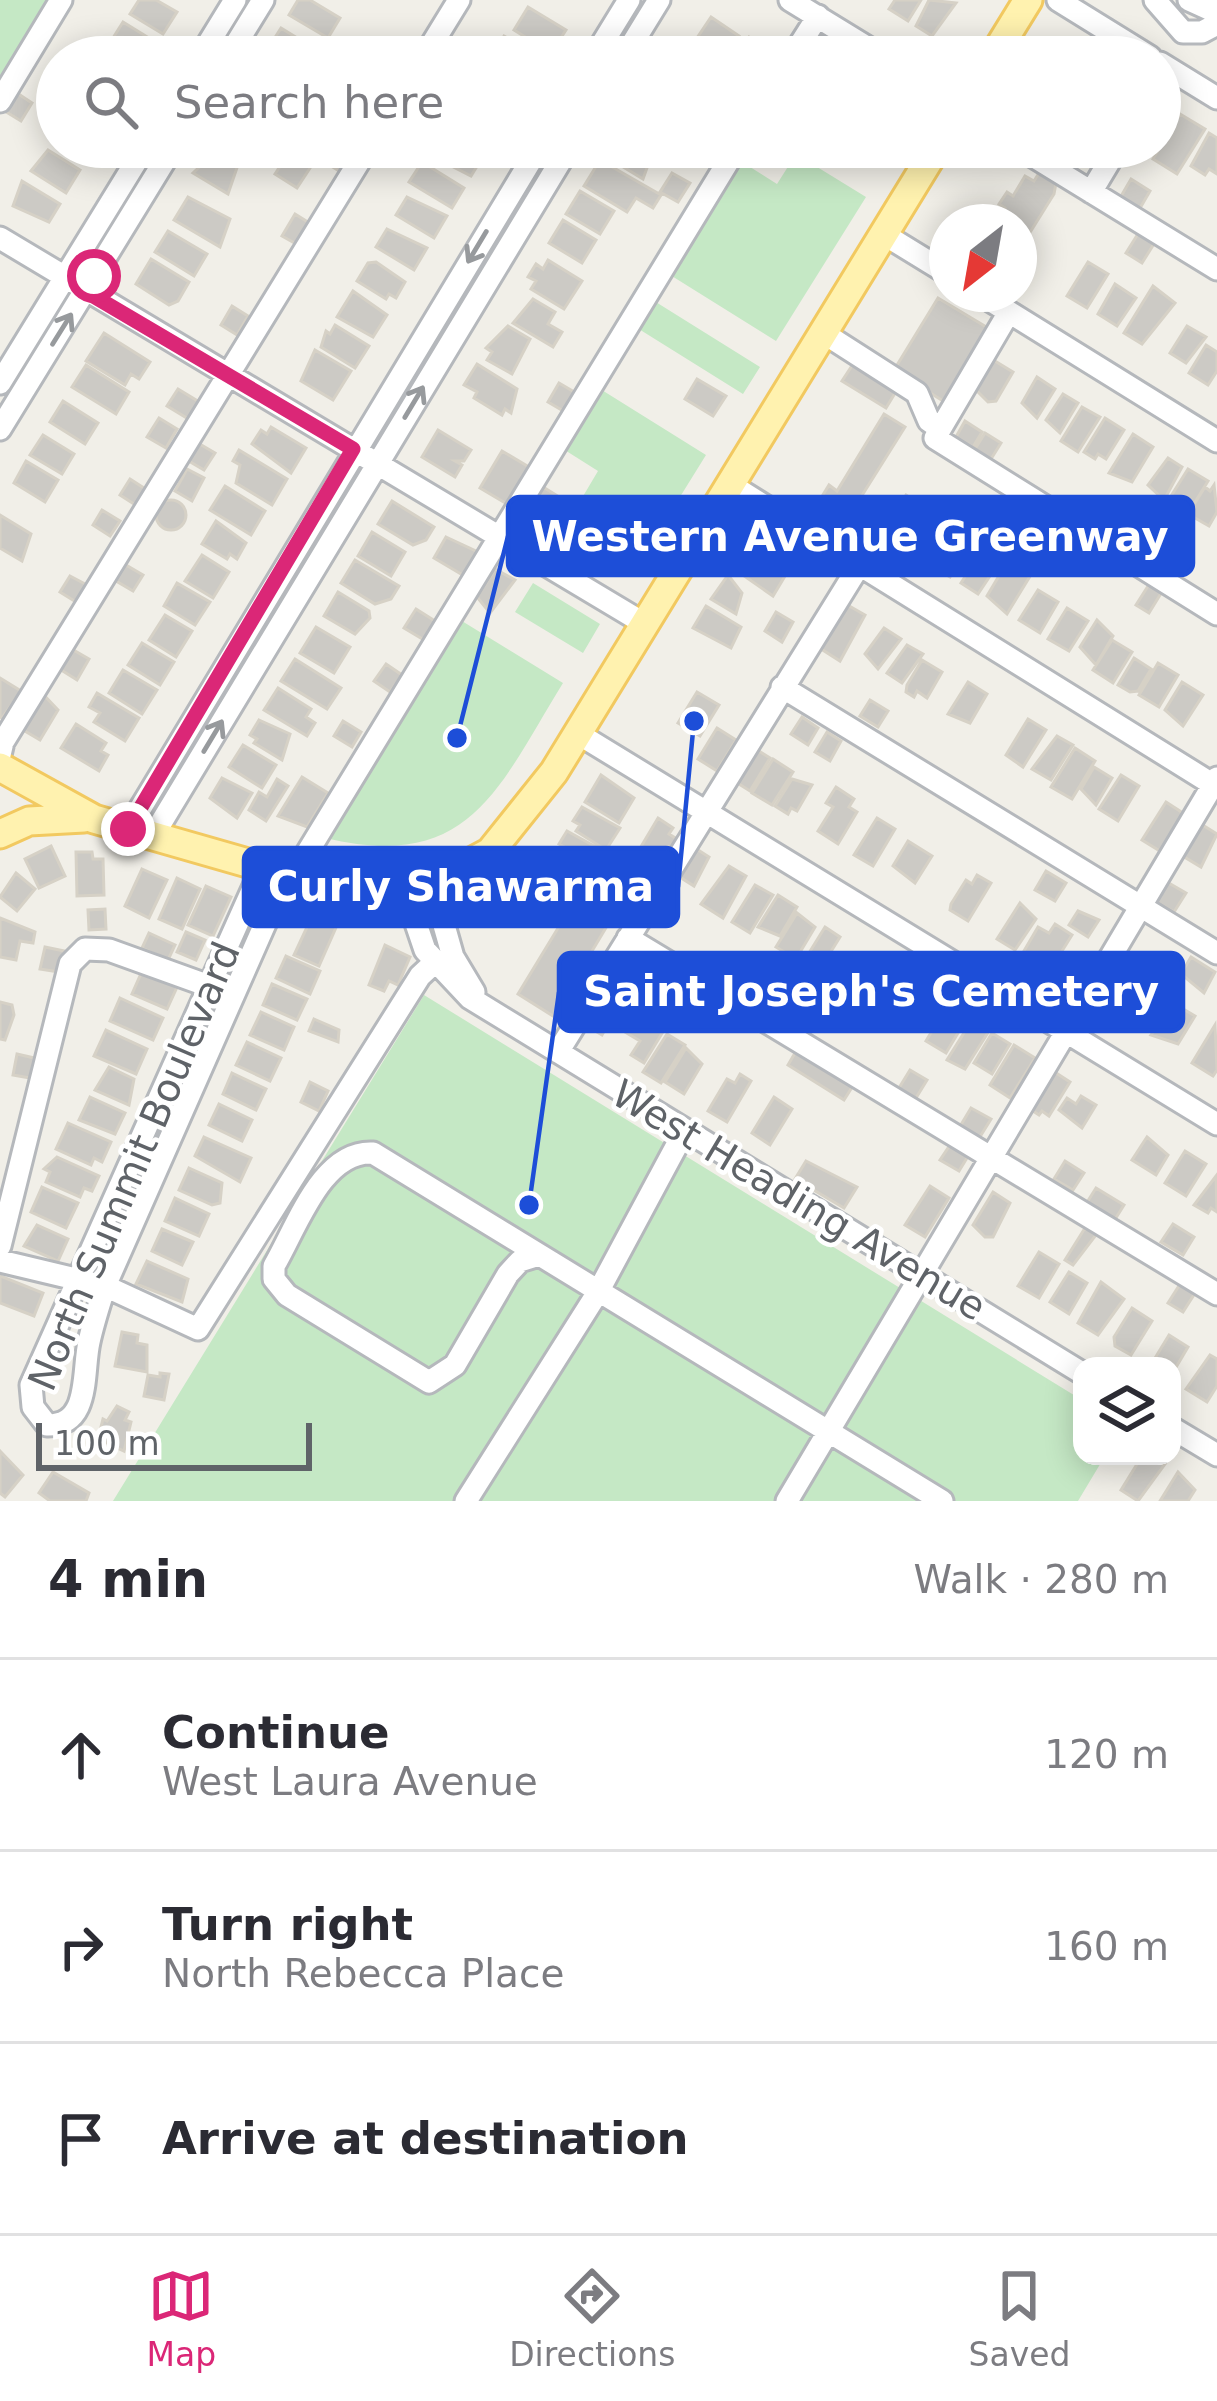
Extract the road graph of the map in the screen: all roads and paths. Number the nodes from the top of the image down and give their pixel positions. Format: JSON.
{"nodes":[{"id":1,"x":61,"y":0,"type":"edge"},
{"id":2,"x":235,"y":0,"type":"edge"},
{"id":3,"x":263,"y":0,"type":"edge"},
{"id":4,"x":459,"y":0,"type":"edge"},
{"id":5,"x":628,"y":0,"type":"edge"},
{"id":6,"x":659,"y":0,"type":"edge"},
{"id":7,"x":790,"y":0,"type":"edge"},
{"id":8,"x":1028,"y":0,"type":"edge"},
{"id":9,"x":1058,"y":0,"type":"edge"},
{"id":10,"x":1155,"y":0,"type":"edge"},
{"id":11,"x":1189,"y":0,"type":"edge"},
{"id":12,"x":1217,"y":0,"type":"edge"},
{"id":13,"x":818,"y":16,"type":"junction"},
{"id":14,"x":1217,"y":24,"type":"edge"},
{"id":15,"x":39,"y":36,"type":"edge"},
{"id":16,"x":213,"y":36,"type":"edge"},
{"id":17,"x":241,"y":36,"type":"edge"},
{"id":18,"x":437,"y":36,"type":"edge"},
{"id":19,"x":607,"y":36,"type":"edge"},
{"id":20,"x":637,"y":36,"type":"edge"},
{"id":21,"x":805,"y":36,"type":"edge"},
{"id":22,"x":850,"y":36,"type":"edge"},
{"id":23,"x":1006,"y":36,"type":"edge"},
{"id":24,"x":1112,"y":36,"type":"edge"},
{"id":25,"x":36,"y":41,"type":"edge"},
{"id":26,"x":1181,"y":79,"type":"edge"},
{"id":27,"x":1217,"y":98,"type":"edge"},
{"id":28,"x":0,"y":101,"type":"edge"},
{"id":29,"x":132,"y":168,"type":"edge"},
{"id":30,"x":160,"y":168,"type":"edge"},
{"id":31,"x":355,"y":168,"type":"edge"},
{"id":32,"x":525,"y":168,"type":"edge"},
{"id":33,"x":556,"y":168,"type":"edge"},
{"id":34,"x":724,"y":168,"type":"edge"},
{"id":35,"x":925,"y":168,"type":"edge"},
{"id":36,"x":1052,"y":168,"type":"edge"},
{"id":37,"x":1105,"y":168,"type":"edge"},
{"id":38,"x":1091,"y":192,"type":"junction"},
{"id":39,"x":885,"y":235,"type":"junction"},
{"id":40,"x":0,"y":238,"type":"edge"},
{"id":41,"x":929,"y":262,"type":"edge"},
{"id":42,"x":1217,"y":269,"type":"edge"},
{"id":43,"x":64,"y":278,"type":"junction"},
{"id":44,"x":85,"y":291,"type":"junction"},
{"id":45,"x":1009,"y":312,"type":"joint"},
{"id":46,"x":825,"y":334,"type":"junction"},
{"id":47,"x":226,"y":377,"type":"junction"},
{"id":48,"x":0,"y":383,"type":"edge"},
{"id":49,"x":939,"y":428,"type":"junction"},
{"id":50,"x":0,"y":429,"type":"edge"},
{"id":51,"x":1217,"y":441,"type":"edge"},
{"id":52,"x":353,"y":449,"type":"junction"},
{"id":53,"x":376,"y":463,"type":"junction"},
{"id":54,"x":730,"y":485,"type":"junction"},
{"id":55,"x":500,"y":535,"type":"junction"},
{"id":56,"x":859,"y":566,"type":"junction"},
{"id":57,"x":1217,"y":614,"type":"edge"},
{"id":58,"x":645,"y":624,"type":"junction"},
{"id":59,"x":782,"y":687,"type":"junction"},
{"id":60,"x":578,"y":733,"type":"junction"},
{"id":61,"x":0,"y":755,"type":"edge"},
{"id":62,"x":0,"y":767,"type":"edge"},
{"id":63,"x":1216,"y":783,"type":"edge"},
{"id":64,"x":706,"y":812,"type":"junction"},
{"id":65,"x":94,"y":819,"type":"junction"},
{"id":66,"x":141,"y":833,"type":"junction"},
{"id":67,"x":0,"y":834,"type":"edge"},
{"id":68,"x":281,"y":872,"type":"junction"},
{"id":69,"x":417,"y":886,"type":"junction"},
{"id":70,"x":1140,"y":905,"type":"junction"},
{"id":71,"x":628,"y":938,"type":"junction"},
{"id":72,"x":1217,"y":953,"type":"edge"},
{"id":73,"x":434,"y":963,"type":"junction"},
{"id":74,"x":221,"y":991,"type":"junction"},
{"id":75,"x":517,"y":1027,"type":"junction"},
{"id":76,"x":1064,"y":1031,"type":"junction"},
{"id":77,"x":558,"y":1052,"type":"junction"},
{"id":78,"x":1217,"y":1124,"type":"edge"},
{"id":79,"x":685,"y":1130,"type":"junction"},
{"id":80,"x":991,"y":1158,"type":"junction"},
{"id":81,"x":0,"y":1246,"type":"edge"},
{"id":82,"x":538,"y":1255,"type":"junction"},
{"id":83,"x":0,"y":1262,"type":"edge"},
{"id":84,"x":923,"y":1276,"type":"junction"},
{"id":85,"x":81,"y":1279,"type":"junction"},
{"id":86,"x":105,"y":1286,"type":"junction"},
{"id":87,"x":598,"y":1292,"type":"junction"},
{"id":88,"x":1217,"y":1294,"type":"edge"},
{"id":89,"x":1073,"y":1368,"type":"edge"},
{"id":90,"x":829,"y":1432,"type":"junction"},
{"id":91,"x":1181,"y":1433,"type":"edge"},
{"id":92,"x":1217,"y":1455,"type":"edge"},
{"id":93,"x":466,"y":1501,"type":"edge"},
{"id":94,"x":787,"y":1501,"type":"edge"},
{"id":95,"x":942,"y":1501,"type":"edge"}],
"edges":[{"from":1,"to":15,"type":"street"},
{"from":2,"to":16,"type":"street"},
{"from":3,"to":17,"type":"street"},
{"from":4,"to":18,"type":"street"},
{"from":5,"to":19,"type":"street"},
{"from":6,"to":20,"type":"street"},
{"from":7,"to":13,"type":"street"},
{"from":8,"to":23,"type":"main road"},
{"from":9,"to":24,"type":"street"},
{"from":10,"to":14,"type":"street"},
{"from":11,"to":12,"type":"street"},
{"from":13,"to":21,"type":"street"},
{"from":13,"to":22,"type":"street"},
{"from":25,"to":28,"type":"street"},
{"from":26,"to":27,"type":"street"},
{"from":29,"to":43,"type":"street"},
{"from":30,"to":44,"type":"street"},
{"from":31,"to":47,"type":"street"},
{"from":32,"to":52,"type":"street","one_way":true},
{"from":53,"to":33,"type":"street","one_way":true},
{"from":34,"to":55,"type":"street","name":"North Summit Boulevard"},
{"from":35,"to":39,"type":"main road"},
{"from":36,"to":38,"type":"street"},
{"from":37,"to":38,"type":"street"},
{"from":38,"to":42,"type":"street"},
{"from":39,"to":41,"type":"street"},
{"from":39,"to":46,"type":"main road"},
{"from":40,"to":43,"type":"street"},
{"from":43,"to":44,"type":"street"},
{"from":43,"to":48,"type":"street"},
{"from":44,"to":47,"type":"street"},
{"from":50,"to":44,"type":"street","one_way":true},
{"from":45,"to":49,"type":"street"},
{"from":45,"to":51,"type":"street"},
{"from":46,"to":49,"type":"street"},
{"from":46,"to":54,"type":"main road"},
{"from":47,"to":52,"type":"street"},
{"from":47,"to":61,"type":"street"},
{"from":49,"to":57,"type":"street"},
{"from":52,"to":53,"type":"street"},
{"from":52,"to":66,"type":"street"},
{"from":53,"to":55,"type":"street"},
{"from":66,"to":53,"type":"street","one_way":true},
{"from":54,"to":56,"type":"street"},
{"from":54,"to":58,"type":"main road"},
{"from":55,"to":58,"type":"street"},
{"from":55,"to":68,"type":"street","name":"North Summit Boulevard"},
{"from":56,"to":59,"type":"street"},
{"from":56,"to":63,"type":"street"},
{"from":58,"to":60,"type":"main road"},
{"from":59,"to":64,"type":"street"},
{"from":59,"to":70,"type":"street"},
{"from":60,"to":64,"type":"street"},
{"from":60,"to":69,"type":"main road"},
{"from":62,"to":65,"type":"main road"},
{"from":63,"to":70,"type":"street"},
{"from":64,"to":71,"type":"street"},
{"from":64,"to":76,"type":"street"},
{"from":65,"to":66,"type":"main road"},
{"from":65,"to":67,"type":"main road"},
{"from":66,"to":68,"type":"main road"},
{"from":68,"to":69,"type":"main road"},
{"from":68,"to":74,"type":"street","name":"North Summit Boulevard"},
{"from":69,"to":73,"type":"street","name":"West Heading Avenue"},
{"from":69,"to":75,"type":"street","name":"West Heading Avenue"},
{"from":70,"to":72,"type":"street"},
{"from":70,"to":76,"type":"street"},
{"from":71,"to":77,"type":"street"},
{"from":71,"to":80,"type":"street"},
{"from":73,"to":75,"type":"street","name":"West Heading Avenue"},
{"from":73,"to":86,"type":"street"},
{"from":74,"to":81,"type":"street"},
{"from":74,"to":85,"type":"street","name":"North Summit Boulevard"},
{"from":74,"to":86,"type":"street","name":"North Summit Boulevard"},
{"from":75,"to":77,"type":"street","name":"West Heading Avenue"},
{"from":76,"to":78,"type":"street"},
{"from":76,"to":80,"type":"street"},
{"from":77,"to":79,"type":"street","name":"West Heading Avenue"},
{"from":79,"to":84,"type":"street","name":"West Heading Avenue"},
{"from":79,"to":87,"type":"street"},
{"from":80,"to":84,"type":"street"},
{"from":80,"to":88,"type":"street"},
{"from":82,"to":82,"type":"street"},
{"from":82,"to":87,"type":"street"},
{"from":83,"to":85,"type":"street"},
{"from":84,"to":89,"type":"street","name":"West Heading Avenue"},
{"from":84,"to":90,"type":"street"},
{"from":85,"to":86,"type":"street"},
{"from":85,"to":86,"type":"street","name":"North Summit Boulevard"},
{"from":87,"to":90,"type":"street"},
{"from":87,"to":93,"type":"street"},
{"from":90,"to":94,"type":"street"},
{"from":90,"to":95,"type":"street"},
{"from":91,"to":92,"type":"street"}]}
